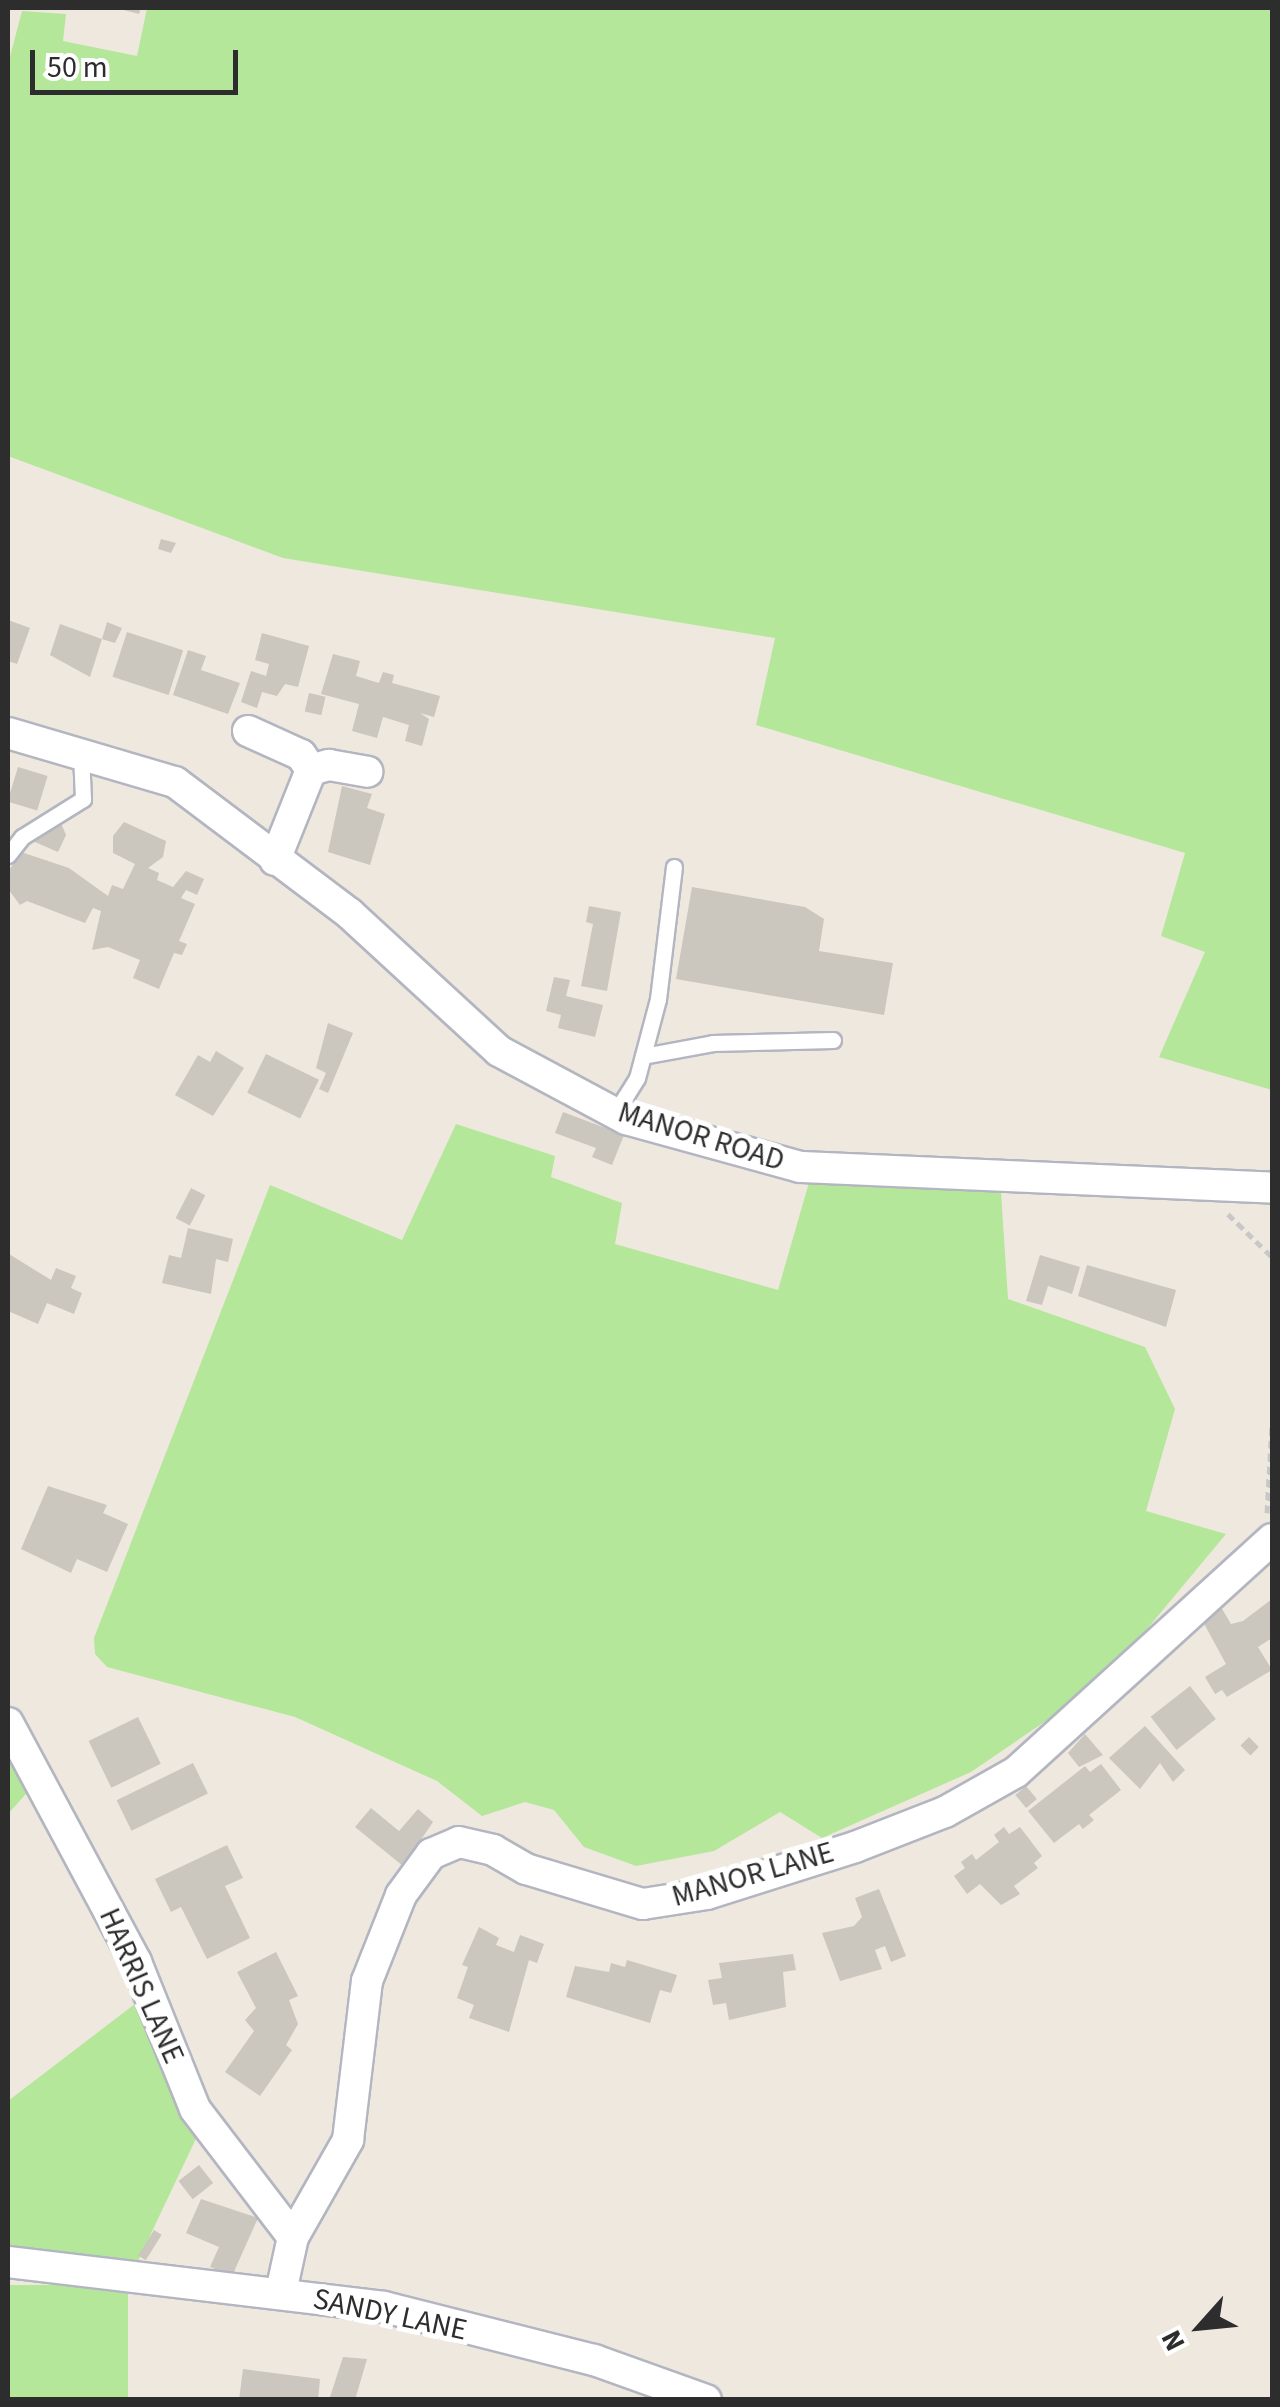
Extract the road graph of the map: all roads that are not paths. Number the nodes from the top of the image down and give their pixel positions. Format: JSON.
{"nodes":[{"id":1,"x":248,"y":731,"type":"dead end"},
{"id":2,"x":8,"y":732,"type":"edge"},
{"id":3,"x":81,"y":754,"type":"junction"},
{"id":4,"x":310,"y":770,"type":"junction"},
{"id":5,"x":367,"y":772,"type":"dead end"},
{"id":6,"x":8,"y":855,"type":"edge"},
{"id":7,"x":275,"y":860,"type":"junction"},
{"id":8,"x":674,"y":866,"type":"dead end"},
{"id":9,"x":833,"y":1040,"type":"dead end"},
{"id":10,"x":642,"y":1056,"type":"junction"},
{"id":11,"x":615,"y":1112,"type":"junction"},
{"id":12,"x":1272,"y":1188,"type":"edge"},
{"id":13,"x":1269,"y":1542,"type":"edge"},
{"id":14,"x":8,"y":1723,"type":"edge"},
{"id":15,"x":293,"y":2237,"type":"junction"},
{"id":16,"x":8,"y":2262,"type":"edge"},
{"id":17,"x":281,"y":2292,"type":"junction"},
{"id":18,"x":706,"y":2400,"type":"edge"}],
"edges":[{"from":1,"to":4,"type":"street"},
{"from":2,"to":3,"type":"street","name":"MANOR ROAD"},
{"from":3,"to":6,"type":"lane"},
{"from":3,"to":7,"type":"street","name":"MANOR ROAD"},
{"from":4,"to":5,"type":"street"},
{"from":4,"to":7,"type":"street"},
{"from":7,"to":11,"type":"street","name":"MANOR ROAD"},
{"from":8,"to":10,"type":"lane"},
{"from":9,"to":10,"type":"lane"},
{"from":10,"to":11,"type":"lane"},
{"from":11,"to":12,"type":"street","name":"MANOR ROAD"},
{"from":13,"to":15,"type":"street","name":"MANOR LANE"},
{"from":14,"to":15,"type":"street","name":"HARRIS LANE"},
{"from":15,"to":17,"type":"street","name":"MANOR LANE"},
{"from":16,"to":17,"type":"street","name":"SANDY LANE"},
{"from":17,"to":18,"type":"street","name":"SANDY LANE"}]}
